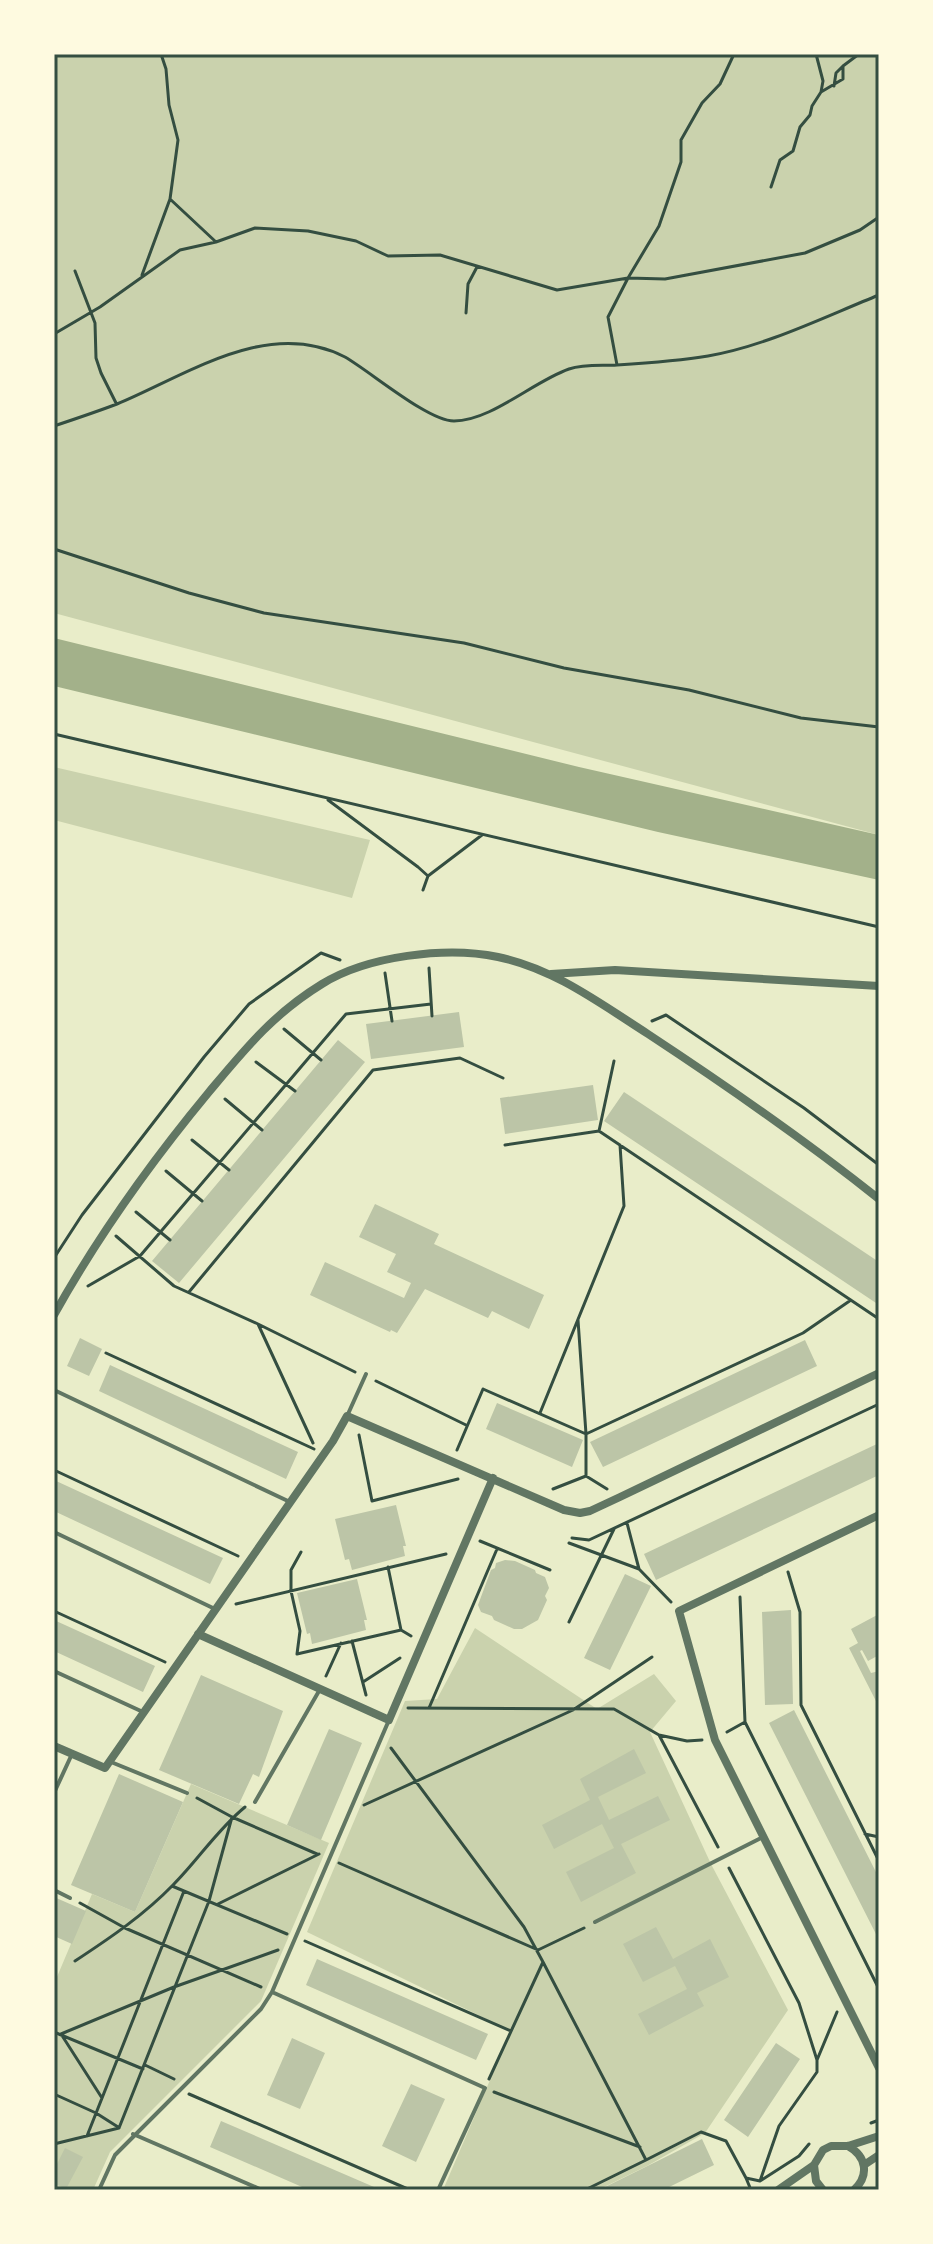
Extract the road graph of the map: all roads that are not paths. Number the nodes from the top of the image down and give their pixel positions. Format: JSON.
{"nodes":[{"id":1,"x":550,"y":974,"type":"junction"},
{"id":2,"x":879,"y":986,"type":"edge"},
{"id":3,"x":879,"y":1199,"type":"edge"},
{"id":4,"x":54,"y":1315,"type":"edge"},
{"id":5,"x":879,"y":1373,"type":"edge"},
{"id":6,"x":366,"y":1375,"type":"road end"},
{"id":7,"x":54,"y":1390,"type":"edge"},
{"id":8,"x":347,"y":1416,"type":"junction"},
{"id":9,"x":493,"y":1478,"type":"junction"},
{"id":10,"x":290,"y":1502,"type":"junction"},
{"id":11,"x":879,"y":1515,"type":"edge"},
{"id":12,"x":54,"y":1532,"type":"edge"},
{"id":13,"x":215,"y":1609,"type":"junction"},
{"id":14,"x":198,"y":1634,"type":"junction"},
{"id":15,"x":54,"y":1671,"type":"edge"},
{"id":16,"x":320,"y":1689,"type":"junction"},
{"id":17,"x":144,"y":1713,"type":"junction"},
{"id":18,"x":389,"y":1720,"type":"junction"},
{"id":19,"x":54,"y":1746,"type":"edge"},
{"id":20,"x":72,"y":1754,"type":"junction"},
{"id":21,"x":110,"y":1761,"type":"junction"},
{"id":22,"x":54,"y":1793,"type":"edge"},
{"id":23,"x":187,"y":1793,"type":"road end"},
{"id":24,"x":255,"y":1802,"type":"road end"},
{"id":25,"x":763,"y":1837,"type":"junction"},
{"id":26,"x":54,"y":1890,"type":"edge"},
{"id":27,"x":70,"y":1898,"type":"road end"},
{"id":28,"x":595,"y":1922,"type":"road end"},
{"id":29,"x":272,"y":1992,"type":"junction"},
{"id":30,"x":879,"y":2068,"type":"edge"},
{"id":31,"x":133,"y":2134,"type":"junction"},
{"id":32,"x":879,"y":2136,"type":"edge"},
{"id":33,"x":848,"y":2146,"type":"junction"},
{"id":34,"x":879,"y":2155,"type":"edge"},
{"id":35,"x":814,"y":2165,"type":"junction"},
{"id":36,"x":864,"y":2165,"type":"junction"},
{"id":37,"x":859,"y":2188,"type":"edge"},
{"id":38,"x":819,"y":2189,"type":"edge"},
{"id":39,"x":99,"y":2190,"type":"edge"},
{"id":40,"x":262,"y":2190,"type":"edge"},
{"id":41,"x":438,"y":2190,"type":"edge"},
{"id":42,"x":778,"y":2190,"type":"edge"}],
"edges":[{"from":1,"to":2,"type":"street"},
{"from":1,"to":3,"type":"street"},
{"from":1,"to":4,"type":"street"},
{"from":5,"to":9,"type":"street"},
{"from":6,"to":8,"type":"lane"},
{"from":7,"to":10,"type":"lane"},
{"from":8,"to":9,"type":"street"},
{"from":8,"to":10,"type":"street"},
{"from":9,"to":18,"type":"street"},
{"from":10,"to":13,"type":"street"},
{"from":11,"to":25,"type":"street"},
{"from":12,"to":13,"type":"lane"},
{"from":13,"to":14,"type":"street"},
{"from":14,"to":16,"type":"street"},
{"from":14,"to":17,"type":"street"},
{"from":15,"to":17,"type":"lane"},
{"from":16,"to":18,"type":"street"},
{"from":16,"to":24,"type":"lane"},
{"from":17,"to":21,"type":"street"},
{"from":18,"to":29,"type":"lane"},
{"from":19,"to":20,"type":"street"},
{"from":20,"to":21,"type":"street"},
{"from":20,"to":22,"type":"lane"},
{"from":21,"to":23,"type":"lane"},
{"from":25,"to":28,"type":"lane"},
{"from":25,"to":30,"type":"street"},
{"from":26,"to":27,"type":"lane"},
{"from":29,"to":31,"type":"lane"},
{"from":29,"to":41,"type":"lane"},
{"from":31,"to":39,"type":"lane"},
{"from":31,"to":40,"type":"lane"},
{"from":32,"to":33,"type":"street"},
{"from":33,"to":35,"type":"street"},
{"from":33,"to":36,"type":"street"},
{"from":34,"to":36,"type":"street"},
{"from":35,"to":38,"type":"street"},
{"from":35,"to":42,"type":"street"},
{"from":36,"to":37,"type":"street"}]}
